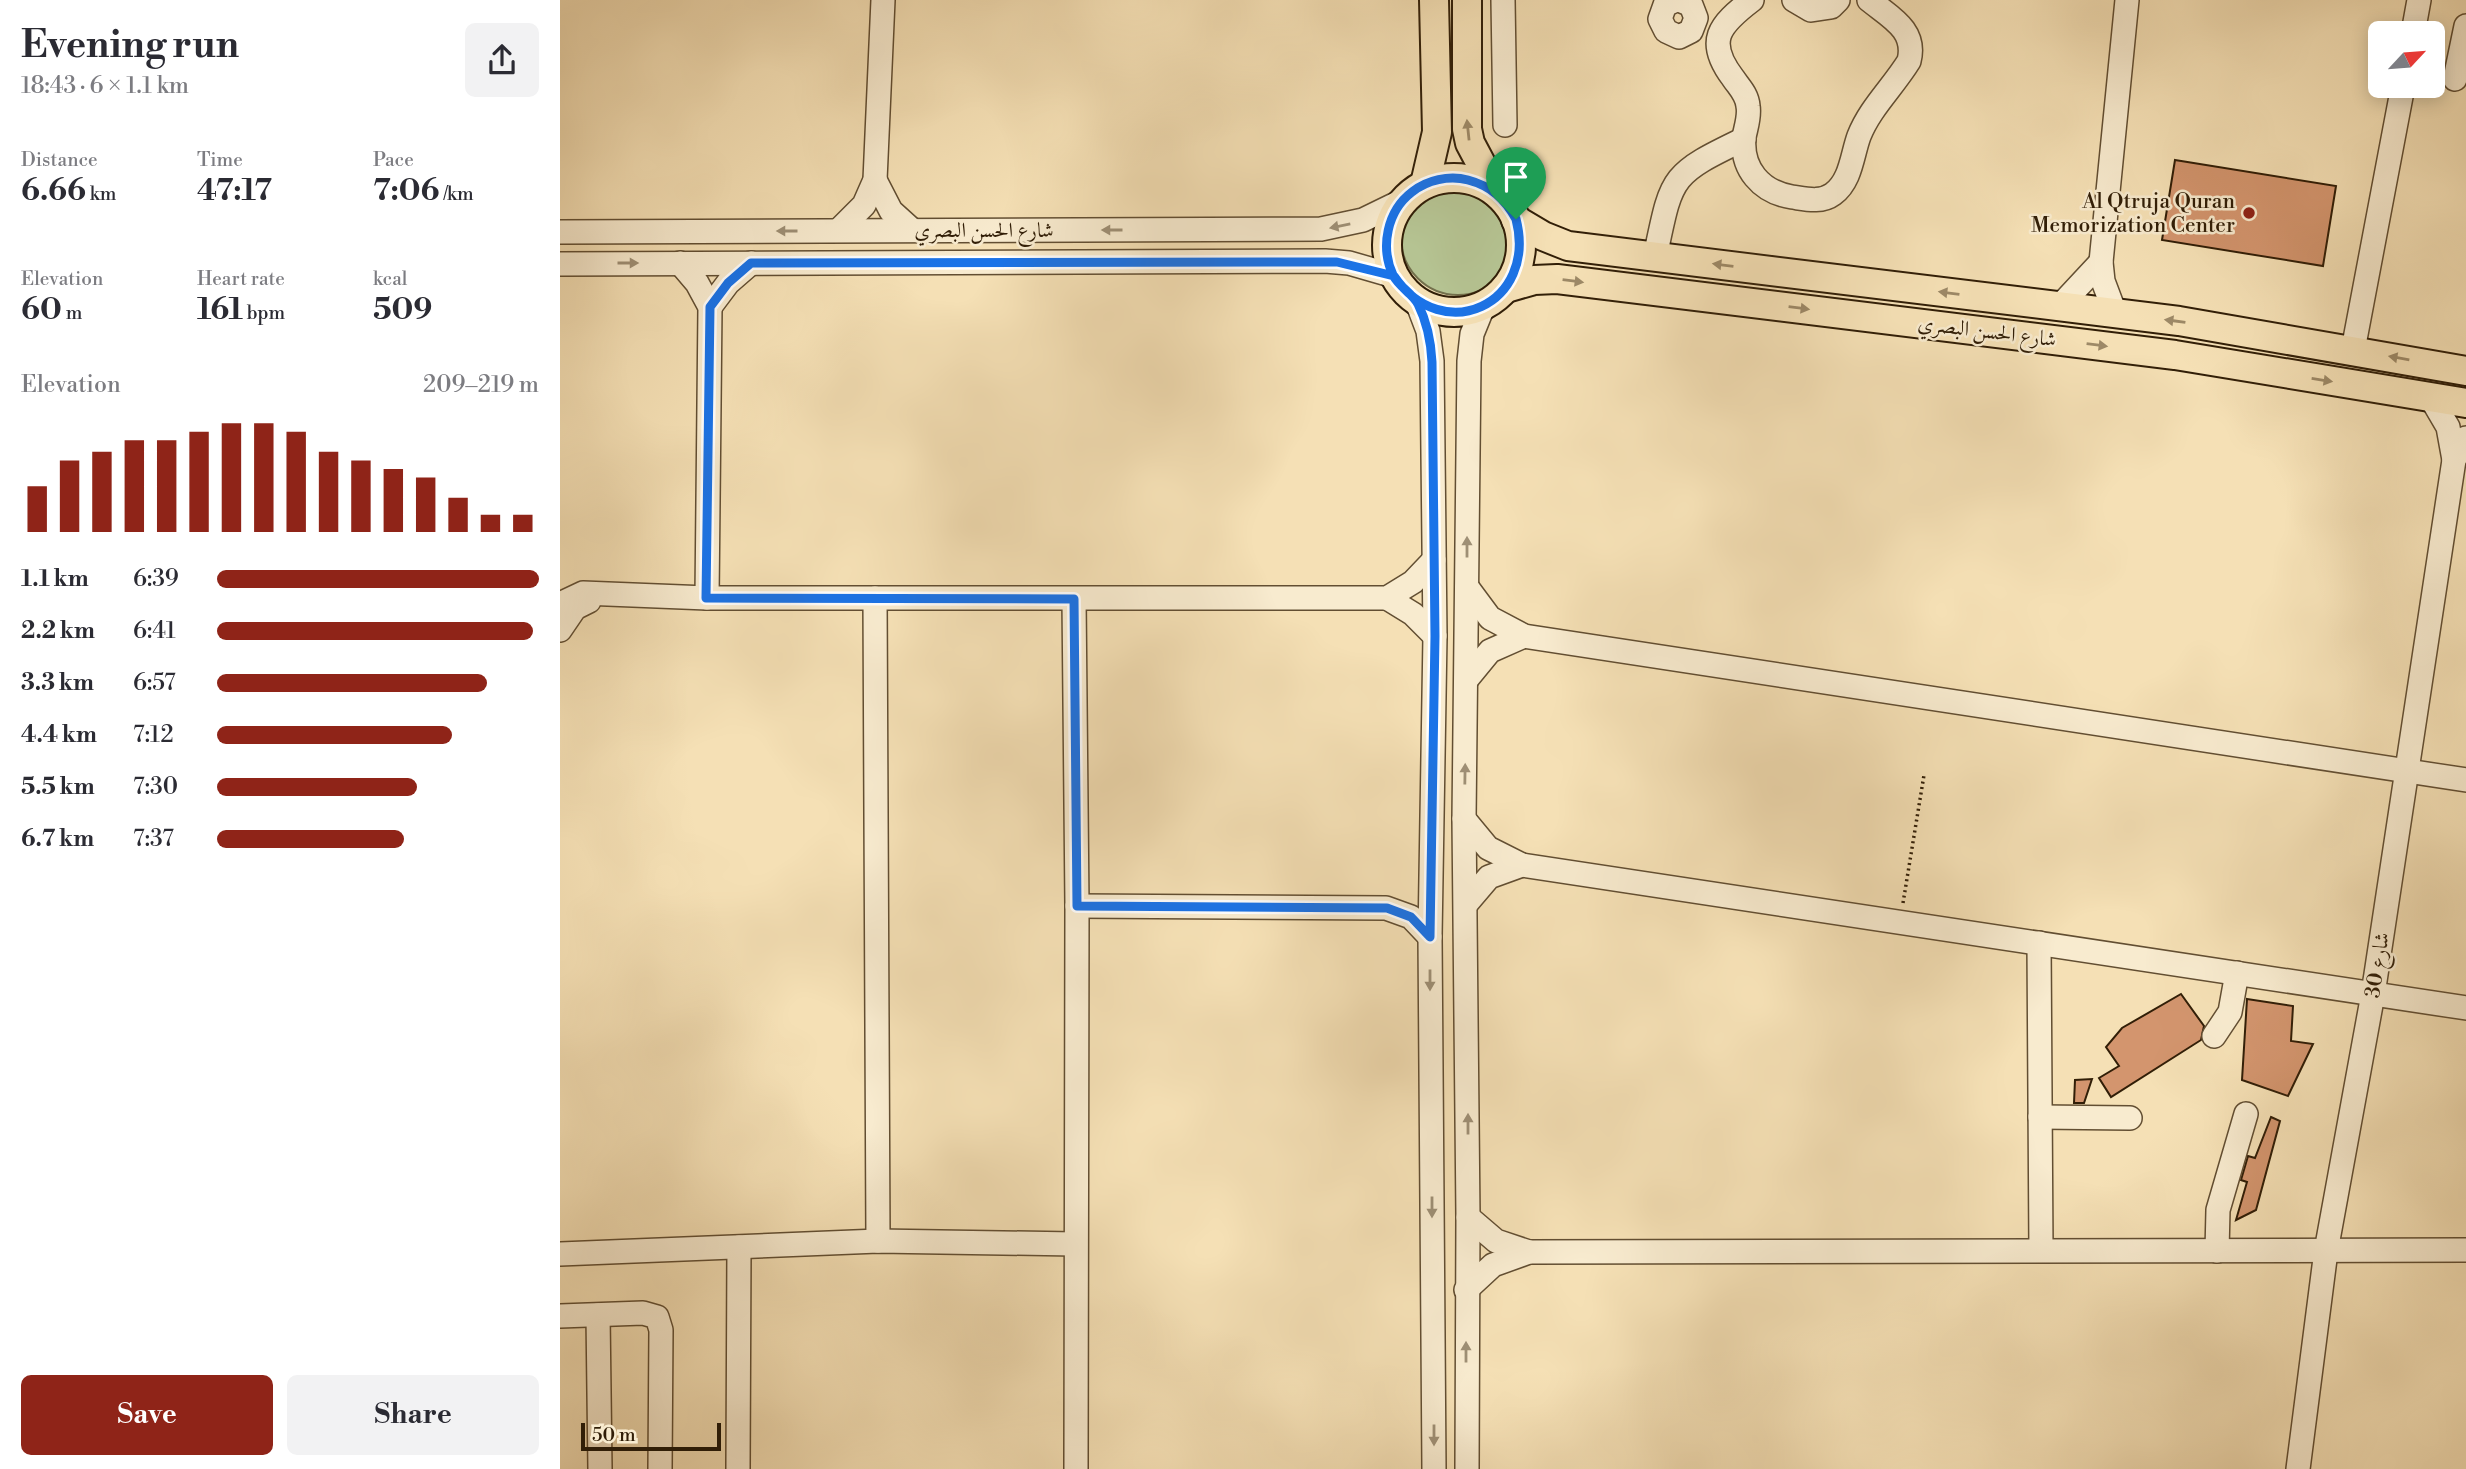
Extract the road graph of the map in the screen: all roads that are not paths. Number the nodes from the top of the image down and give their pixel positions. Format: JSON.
{"nodes":[{"id":1,"x":883,"y":0,"type":"edge"},
{"id":2,"x":1433,"y":0,"type":"edge"},
{"id":3,"x":1467,"y":0,"type":"edge"},
{"id":4,"x":1503,"y":0,"type":"edge"},
{"id":5,"x":1752,"y":0,"type":"edge"},
{"id":6,"x":1794,"y":0,"type":"edge"},
{"id":7,"x":1838,"y":0,"type":"edge"},
{"id":8,"x":1869,"y":0,"type":"edge"},
{"id":9,"x":2127,"y":0,"type":"edge"},
{"id":10,"x":2419,"y":0,"type":"edge"},
{"id":11,"x":1684,"y":4,"type":"edge"},
{"id":12,"x":1730,"y":17,"type":"junction"},
{"id":13,"x":2415,"y":21,"type":"edge"},
{"id":14,"x":2465,"y":32,"type":"edge"},
{"id":15,"x":2455,"y":79,"type":"dead end"},
{"id":16,"x":2401,"y":98,"type":"edge"},
{"id":17,"x":1505,"y":125,"type":"dead end"},
{"id":18,"x":1744,"y":139,"type":"junction"},
{"id":19,"x":875,"y":180,"type":"junction"},
{"id":20,"x":1425,"y":184,"type":"junction"},
{"id":21,"x":1496,"y":192,"type":"junction"},
{"id":22,"x":1402,"y":201,"type":"junction"},
{"id":23,"x":1516,"y":219,"type":"junction"},
{"id":24,"x":839,"y":230,"type":"junction"},
{"id":25,"x":912,"y":230,"type":"junction"},
{"id":26,"x":560,"y":232,"type":"edge"},
{"id":27,"x":1655,"y":257,"type":"junction"},
{"id":28,"x":2101,"y":262,"type":"junction"},
{"id":29,"x":680,"y":263,"type":"junction"},
{"id":30,"x":751,"y":263,"type":"junction"},
{"id":31,"x":560,"y":264,"type":"edge"},
{"id":32,"x":1394,"y":276,"type":"junction"},
{"id":33,"x":1506,"y":288,"type":"junction"},
{"id":34,"x":1417,"y":302,"type":"junction"},
{"id":35,"x":710,"y":307,"type":"junction"},
{"id":36,"x":1483,"y":307,"type":"junction"},
{"id":37,"x":2060,"y":307,"type":"junction"},
{"id":38,"x":2115,"y":313,"type":"junction"},
{"id":39,"x":2353,"y":350,"type":"junction"},
{"id":40,"x":2466,"y":371,"type":"edge"},
{"id":41,"x":2431,"y":398,"type":"junction"},
{"id":42,"x":2466,"y":403,"type":"edge"},
{"id":43,"x":2466,"y":438,"type":"edge"},
{"id":44,"x":2454,"y":460,"type":"junction"},
{"id":45,"x":1434,"y":559,"type":"junction"},
{"id":46,"x":1467,"y":587,"type":"junction"},
{"id":47,"x":619,"y":596,"type":"junction"},
{"id":48,"x":706,"y":598,"type":"junction"},
{"id":49,"x":875,"y":598,"type":"junction"},
{"id":50,"x":1387,"y":598,"type":"junction"},
{"id":51,"x":1074,"y":599,"type":"junction"},
{"id":52,"x":560,"y":604,"type":"edge"},
{"id":53,"x":560,"y":630,"type":"edge"},
{"id":54,"x":1435,"y":636,"type":"junction"},
{"id":55,"x":1524,"y":636,"type":"junction"},
{"id":56,"x":1467,"y":679,"type":"junction"},
{"id":57,"x":2406,"y":771,"type":"junction"},
{"id":58,"x":2466,"y":780,"type":"edge"},
{"id":59,"x":1464,"y":819,"type":"junction"},
{"id":60,"x":1522,"y":865,"type":"junction"},
{"id":61,"x":1430,"y":879,"type":"junction"},
{"id":62,"x":1466,"y":904,"type":"junction"},
{"id":63,"x":1077,"y":906,"type":"junction"},
{"id":64,"x":1387,"y":908,"type":"junction"},
{"id":65,"x":1430,"y":937,"type":"junction"},
{"id":66,"x":2039,"y":943,"type":"junction"},
{"id":67,"x":2237,"y":973,"type":"junction"},
{"id":68,"x":2373,"y":994,"type":"junction"},
{"id":69,"x":2466,"y":1008,"type":"edge"},
{"id":70,"x":2214,"y":1036,"type":"dead end"},
{"id":71,"x":2246,"y":1114,"type":"dead end"},
{"id":72,"x":2040,"y":1117,"type":"junction"},
{"id":73,"x":2130,"y":1118,"type":"dead end"},
{"id":74,"x":1468,"y":1217,"type":"junction"},
{"id":75,"x":878,"y":1241,"type":"junction"},
{"id":76,"x":1075,"y":1244,"type":"junction"},
{"id":77,"x":738,"y":1247,"type":"junction"},
{"id":78,"x":2040,"y":1250,"type":"junction"},
{"id":79,"x":2466,"y":1250,"type":"edge"},
{"id":80,"x":2217,"y":1251,"type":"junction"},
{"id":81,"x":2326,"y":1251,"type":"junction"},
{"id":82,"x":1529,"y":1252,"type":"junction"},
{"id":83,"x":560,"y":1254,"type":"edge"},
{"id":84,"x":1466,"y":1290,"type":"junction"},
{"id":85,"x":598,"y":1315,"type":"junction"},
{"id":86,"x":560,"y":1316,"type":"edge"},
{"id":87,"x":600,"y":1469,"type":"edge"},
{"id":88,"x":660,"y":1469,"type":"edge"},
{"id":89,"x":738,"y":1469,"type":"edge"},
{"id":90,"x":1076,"y":1469,"type":"edge"},
{"id":91,"x":1434,"y":1469,"type":"edge"},
{"id":92,"x":1466,"y":1469,"type":"edge"},
{"id":93,"x":2298,"y":1469,"type":"edge"}],
"edges":[{"from":1,"to":19,"type":"street"},
{"from":2,"to":20,"type":"main road"},
{"from":21,"to":3,"type":"main road","one_way":true},
{"from":4,"to":17,"type":"street"},
{"from":5,"to":12,"type":"street"},
{"from":6,"to":7,"type":"street"},
{"from":8,"to":18,"type":"street"},
{"from":9,"to":28,"type":"street"},
{"from":10,"to":13,"type":"street"},
{"from":11,"to":12,"type":"street"},
{"from":12,"to":18,"type":"street"},
{"from":14,"to":15,"type":"street"},
{"from":16,"to":39,"type":"street"},
{"from":18,"to":27,"type":"street"},
{"from":19,"to":24,"type":"street"},
{"from":19,"to":25,"type":"street"},
{"from":20,"to":21,"type":"main road"},
{"from":20,"to":22,"type":"main road"},
{"from":21,"to":23,"type":"main road"},
{"from":22,"to":25,"type":"street","name":"شارع الحسن البصري","one_way":true},
{"from":22,"to":32,"type":"main road"},
{"from":23,"to":27,"type":"main road","name":"شارع الحسن البصري"},
{"from":23,"to":33,"type":"main road"},
{"from":24,"to":25,"type":"street","name":"شارع الحسن البصري"},
{"from":24,"to":26,"type":"street","name":"شارع الحسن البصري","one_way":true},
{"from":37,"to":27,"type":"main road","name":"شارع الحسن البصري","one_way":true},
{"from":28,"to":37,"type":"street"},
{"from":28,"to":38,"type":"street"},
{"from":29,"to":30,"type":"street","name":"شارع الحسن البصري"},
{"from":31,"to":29,"type":"street","name":"شارع الحسن البصري","one_way":true},
{"from":29,"to":35,"type":"street"},
{"from":30,"to":32,"type":"street","name":"شارع الحسن البصري"},
{"from":30,"to":35,"type":"street"},
{"from":32,"to":34,"type":"main road"},
{"from":33,"to":36,"type":"main road"},
{"from":33,"to":41,"type":"main road","name":"شارع الحسن البصري","one_way":true},
{"from":34,"to":36,"type":"main road"},
{"from":34,"to":45,"type":"street"},
{"from":35,"to":48,"type":"street"},
{"from":46,"to":36,"type":"street","one_way":true},
{"from":37,"to":38,"type":"main road","name":"شارع الحسن البصري"},
{"from":39,"to":38,"type":"main road","name":"شارع الحسن البصري","one_way":true},
{"from":40,"to":39,"type":"main road","name":"شارع الحسن البصري","one_way":true},
{"from":41,"to":42,"type":"main road","name":"شارع الحسن البصري"},
{"from":41,"to":44,"type":"street","name":"شارع 30"},
{"from":43,"to":44,"type":"street","name":"شارع 30"},
{"from":44,"to":57,"type":"street","name":"شارع 30"},
{"from":45,"to":50,"type":"street"},
{"from":45,"to":54,"type":"street"},
{"from":46,"to":55,"type":"street"},
{"from":46,"to":56,"type":"street"},
{"from":47,"to":48,"type":"street"},
{"from":47,"to":52,"type":"street"},
{"from":47,"to":53,"type":"street"},
{"from":48,"to":49,"type":"street"},
{"from":49,"to":51,"type":"street"},
{"from":49,"to":75,"type":"street"},
{"from":50,"to":51,"type":"street"},
{"from":50,"to":54,"type":"street"},
{"from":51,"to":63,"type":"street"},
{"from":54,"to":61,"type":"street"},
{"from":55,"to":56,"type":"street"},
{"from":55,"to":57,"type":"street"},
{"from":59,"to":56,"type":"street","one_way":true},
{"from":57,"to":58,"type":"street"},
{"from":57,"to":68,"type":"street","name":"شارع 30"},
{"from":59,"to":60,"type":"street"},
{"from":59,"to":62,"type":"street"},
{"from":60,"to":62,"type":"street"},
{"from":60,"to":66,"type":"street"},
{"from":61,"to":64,"type":"street"},
{"from":61,"to":65,"type":"street"},
{"from":74,"to":62,"type":"street","one_way":true},
{"from":63,"to":64,"type":"street"},
{"from":63,"to":76,"type":"street"},
{"from":64,"to":65,"type":"street"},
{"from":65,"to":91,"type":"street","one_way":true},
{"from":66,"to":67,"type":"street"},
{"from":66,"to":72,"type":"street"},
{"from":67,"to":68,"type":"street"},
{"from":67,"to":70,"type":"street"},
{"from":68,"to":69,"type":"street"},
{"from":68,"to":81,"type":"street","name":"شارع 30"},
{"from":71,"to":80,"type":"street"},
{"from":72,"to":73,"type":"street"},
{"from":72,"to":78,"type":"street"},
{"from":74,"to":82,"type":"street"},
{"from":74,"to":84,"type":"street"},
{"from":75,"to":76,"type":"street"},
{"from":75,"to":77,"type":"street"},
{"from":76,"to":90,"type":"street"},
{"from":77,"to":83,"type":"street"},
{"from":77,"to":89,"type":"street"},
{"from":78,"to":80,"type":"street"},
{"from":78,"to":82,"type":"street"},
{"from":79,"to":81,"type":"street"},
{"from":80,"to":81,"type":"street"},
{"from":81,"to":93,"type":"street","name":"شارع 30"},
{"from":82,"to":84,"type":"street"},
{"from":92,"to":84,"type":"street","one_way":true},
{"from":85,"to":86,"type":"street"},
{"from":85,"to":87,"type":"street"},
{"from":85,"to":88,"type":"street"}]}
